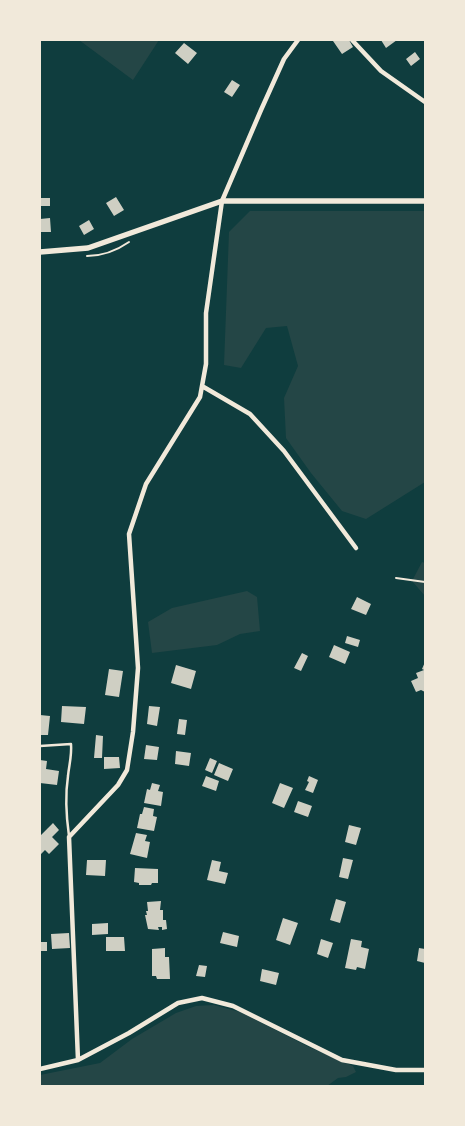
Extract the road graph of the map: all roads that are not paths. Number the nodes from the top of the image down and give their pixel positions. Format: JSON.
{"nodes":[{"id":1,"x":298,"y":40,"type":"edge"},
{"id":2,"x":352,"y":40,"type":"edge"},
{"id":3,"x":425,"y":102,"type":"edge"},
{"id":4,"x":222,"y":201,"type":"junction"},
{"id":5,"x":425,"y":201,"type":"edge"},
{"id":6,"x":40,"y":252,"type":"edge"},
{"id":7,"x":202,"y":386,"type":"junction"},
{"id":8,"x":356,"y":548,"type":"dead end"},
{"id":9,"x":40,"y":746,"type":"edge"},
{"id":10,"x":69,"y":837,"type":"junction"},
{"id":11,"x":78,"y":1060,"type":"junction"},
{"id":12,"x":40,"y":1069,"type":"edge"},
{"id":13,"x":425,"y":1070,"type":"edge"}],
"edges":[{"from":1,"to":4,"type":"street"},
{"from":2,"to":3,"type":"street"},
{"from":4,"to":5,"type":"street"},
{"from":4,"to":6,"type":"street"},
{"from":4,"to":7,"type":"street"},
{"from":7,"to":8,"type":"street"},
{"from":7,"to":10,"type":"street"},
{"from":9,"to":10,"type":"lane"},
{"from":10,"to":11,"type":"street"},
{"from":11,"to":12,"type":"street"},
{"from":11,"to":13,"type":"street"}]}
